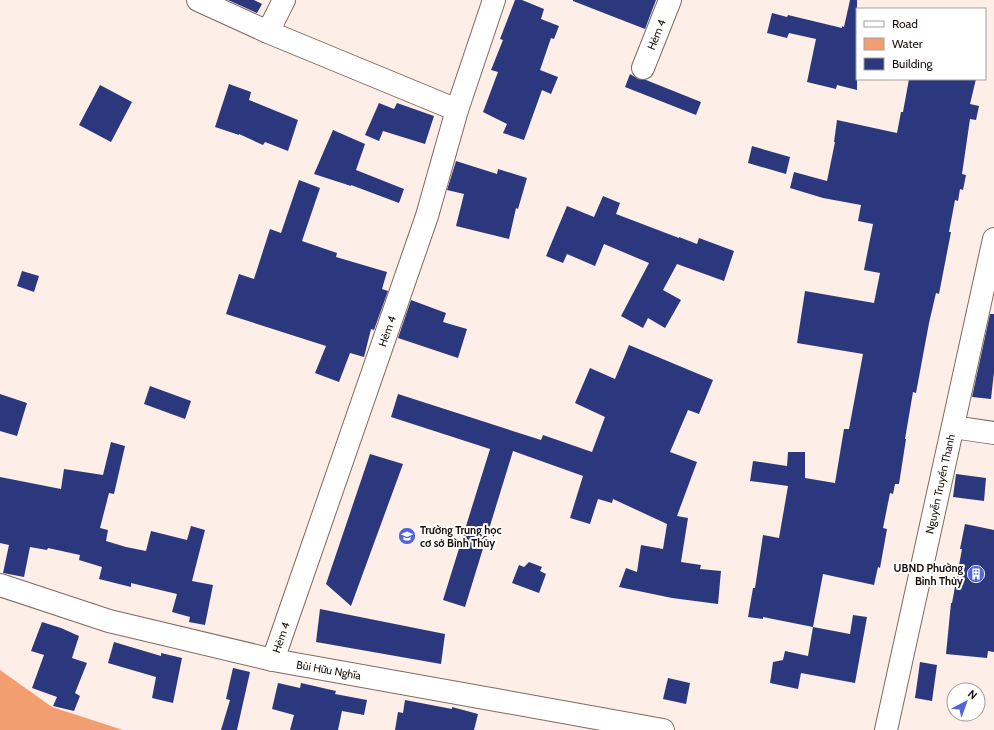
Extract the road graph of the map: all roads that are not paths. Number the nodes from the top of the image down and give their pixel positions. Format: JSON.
{"nodes":[{"id":1,"x":198,"y":0,"type":"edge"},
{"id":2,"x":284,"y":0,"type":"edge"},
{"id":3,"x":494,"y":0,"type":"edge"},
{"id":4,"x":670,"y":0,"type":"edge"},
{"id":5,"x":268,"y":32,"type":"junction"},
{"id":6,"x":643,"y":68,"type":"dead end"},
{"id":7,"x":457,"y":110,"type":"junction"},
{"id":8,"x":993,"y":245,"type":"edge"},
{"id":9,"x":953,"y":427,"type":"junction"},
{"id":10,"x":994,"y":433,"type":"edge"},
{"id":11,"x":0,"y":585,"type":"edge"},
{"id":12,"x":273,"y":660,"type":"junction"},
{"id":13,"x":663,"y":730,"type":"edge"},
{"id":14,"x":886,"y":730,"type":"edge"}],
"edges":[{"from":1,"to":5,"type":"street"},
{"from":2,"to":5,"type":"street"},
{"from":3,"to":7,"type":"street","name":"Hẻm 4"},
{"from":4,"to":6,"type":"street","name":"Hẻm 4"},
{"from":5,"to":7,"type":"street"},
{"from":7,"to":12,"type":"street","name":"Hẻm 4"},
{"from":8,"to":9,"type":"street","name":"Nguyễn Truyền Thanh"},
{"from":9,"to":10,"type":"street"},
{"from":9,"to":14,"type":"street","name":"Nguyễn Truyền Thanh"},
{"from":11,"to":12,"type":"street","name":"Bùi Hữu Nghĩa"},
{"from":12,"to":13,"type":"street","name":"Bùi Hữu Nghĩa"}]}
